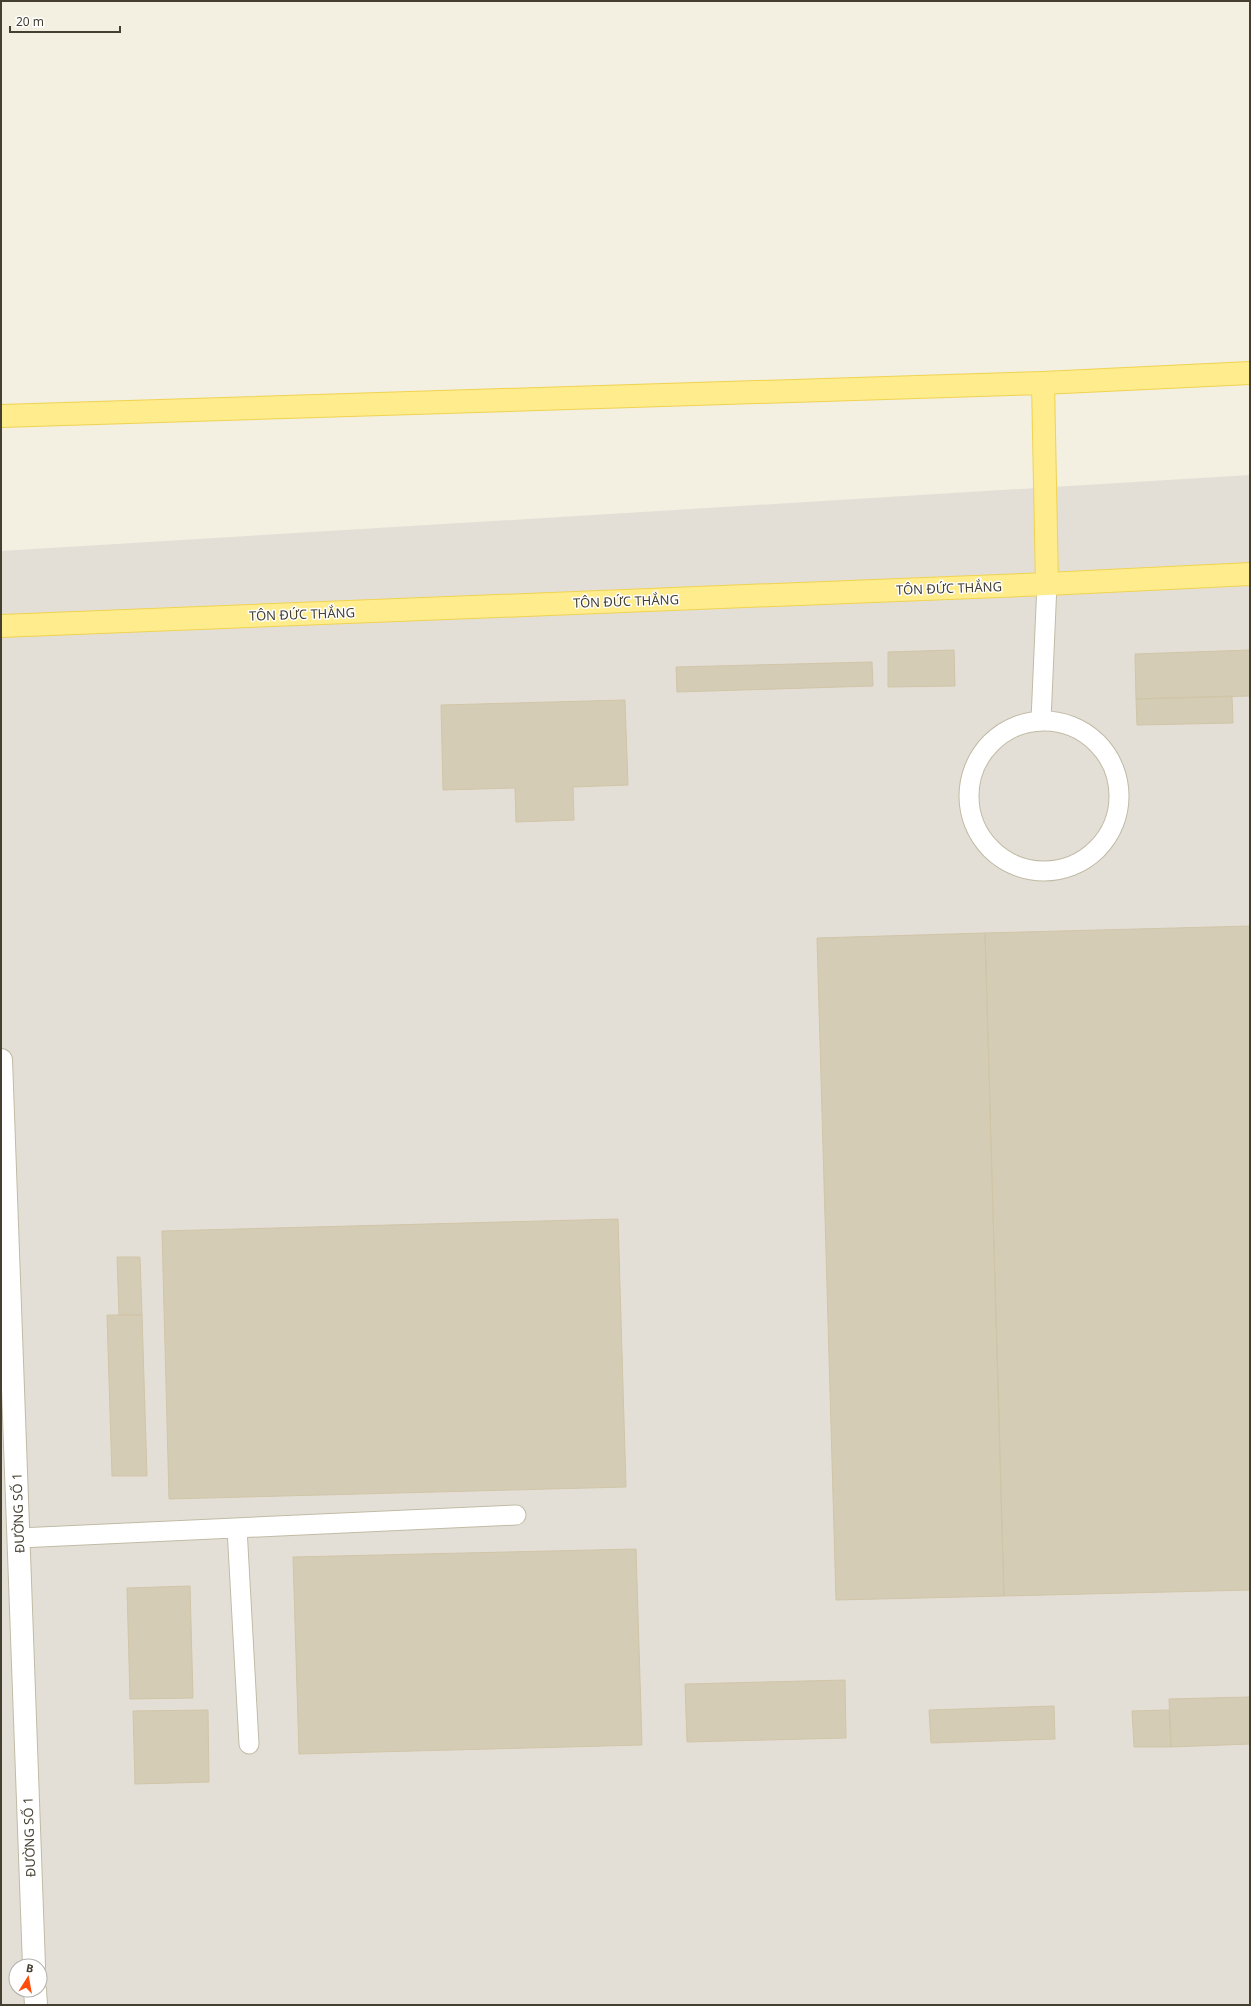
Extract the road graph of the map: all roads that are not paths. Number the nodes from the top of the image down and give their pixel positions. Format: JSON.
{"nodes":[{"id":1,"x":1250,"y":374,"type":"edge"},
{"id":2,"x":1043,"y":383,"type":"junction"},
{"id":3,"x":1,"y":416,"type":"edge"},
{"id":4,"x":1250,"y":574,"type":"edge"},
{"id":5,"x":1047,"y":584,"type":"junction"},
{"id":6,"x":1,"y":626,"type":"edge"},
{"id":7,"x":1041,"y":720,"type":"junction"},
{"id":8,"x":1,"y":1060,"type":"edge"},
{"id":9,"x":516,"y":1515,"type":"dead end"},
{"id":10,"x":237,"y":1528,"type":"junction"},
{"id":11,"x":19,"y":1538,"type":"junction"},
{"id":12,"x":249,"y":1744,"type":"dead end"},
{"id":13,"x":34,"y":1958,"type":"edge"}],
"edges":[{"from":1,"to":2,"type":"main road"},
{"from":2,"to":3,"type":"main road"},
{"from":2,"to":5,"type":"main road"},
{"from":4,"to":5,"type":"main road","name":"TÔN ĐỨC THẮNG"},
{"from":5,"to":6,"type":"main road","name":"TÔN ĐỨC THẮNG"},
{"from":5,"to":7,"type":"lane"},
{"from":7,"to":7,"type":"lane"},
{"from":8,"to":11,"type":"street","name":"ĐƯỜNG SỐ 1"},
{"from":9,"to":10,"type":"lane"},
{"from":10,"to":11,"type":"lane"},
{"from":10,"to":12,"type":"lane"},
{"from":11,"to":13,"type":"street","name":"ĐƯỜNG SỐ 1"}]}
